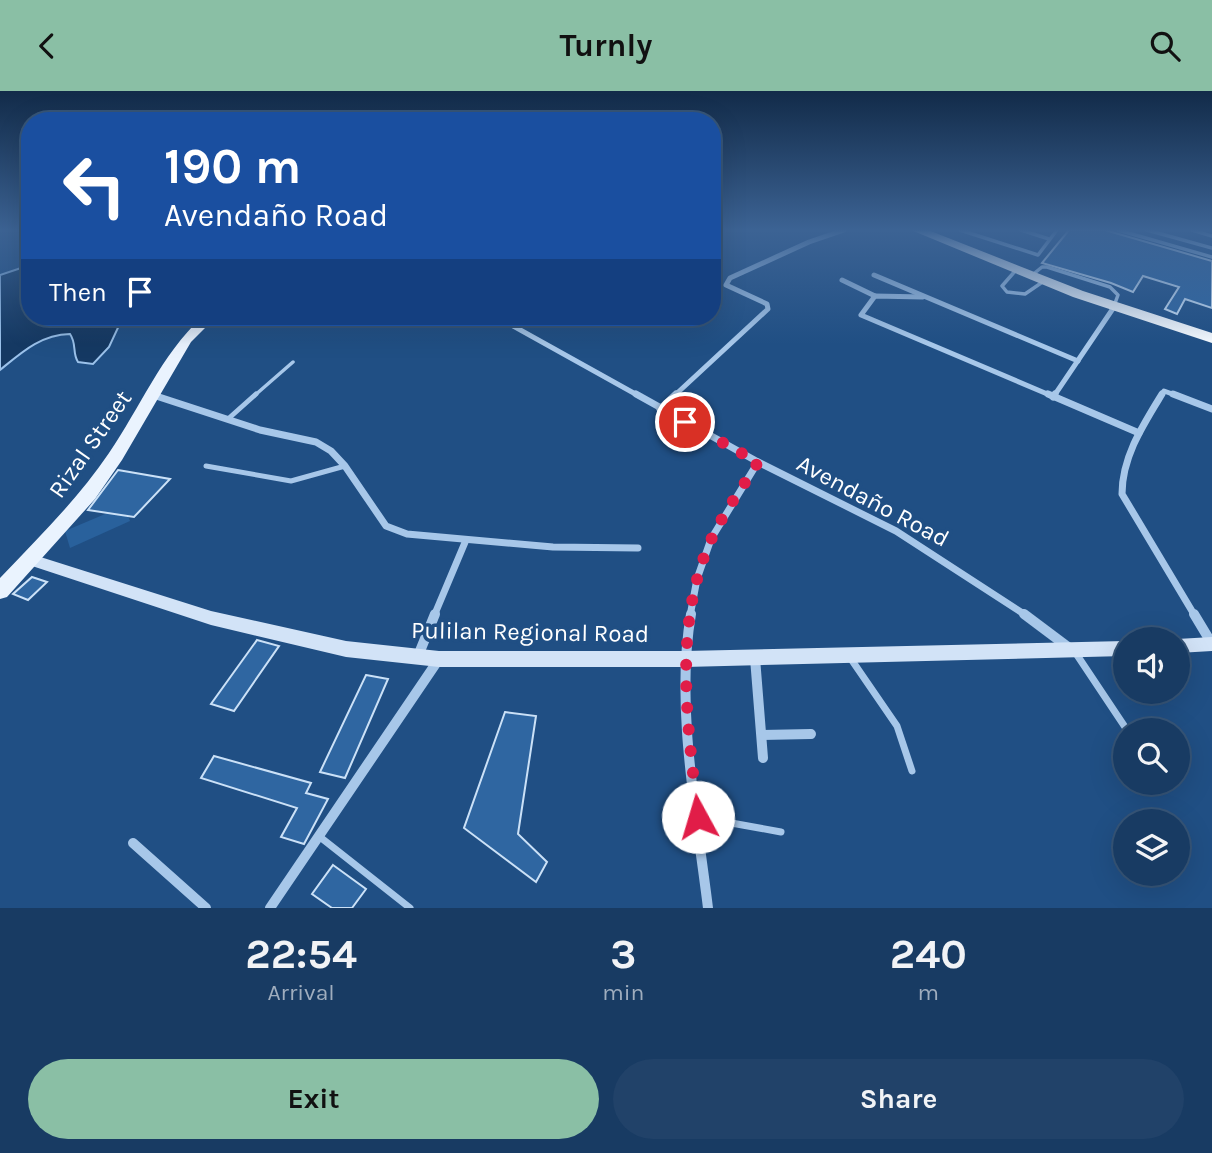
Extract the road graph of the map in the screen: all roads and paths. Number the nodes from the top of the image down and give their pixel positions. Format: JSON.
{"nodes":[{"id":1,"x":751,"y":268,"type":"edge"},
{"id":2,"x":1011,"y":268,"type":"edge"},
{"id":3,"x":1016,"y":270,"type":"junction"},
{"id":4,"x":874,"y":275,"type":"dead end"},
{"id":5,"x":842,"y":279,"type":"dead end"},
{"id":6,"x":1037,"y":279,"type":"junction"},
{"id":7,"x":875,"y":296,"type":"junction"},
{"id":8,"x":923,"y":296,"type":"junction"},
{"id":9,"x":1114,"y":307,"type":"junction"},
{"id":10,"x":200,"y":326,"type":"edge"},
{"id":11,"x":513,"y":326,"type":"edge"},
{"id":12,"x":1212,"y":338,"type":"edge"},
{"id":13,"x":1078,"y":361,"type":"junction"},
{"id":14,"x":293,"y":362,"type":"dead end"},
{"id":15,"x":153,"y":395,"type":"junction"},
{"id":16,"x":1053,"y":397,"type":"junction"},
{"id":17,"x":660,"y":409,"type":"junction"},
{"id":18,"x":1212,"y":409,"type":"edge"},
{"id":19,"x":228,"y":419,"type":"junction"},
{"id":20,"x":1139,"y":433,"type":"junction"},
{"id":21,"x":758,"y":462,"type":"junction"},
{"id":22,"x":206,"y":466,"type":"dead end"},
{"id":23,"x":345,"y":466,"type":"junction"},
{"id":24,"x":466,"y":540,"type":"junction"},
{"id":25,"x":638,"y":548,"type":"dead end"},
{"id":26,"x":32,"y":560,"type":"junction"},
{"id":27,"x":0,"y":591,"type":"edge"},
{"id":28,"x":1212,"y":644,"type":"edge"},
{"id":29,"x":1190,"y":645,"type":"edge"},
{"id":30,"x":1113,"y":650,"type":"edge"},
{"id":31,"x":1075,"y":652,"type":"junction"},
{"id":32,"x":849,"y":656,"type":"junction"},
{"id":33,"x":418,"y":657,"type":"junction"},
{"id":34,"x":755,"y":658,"type":"junction"},
{"id":35,"x":439,"y":659,"type":"junction"},
{"id":36,"x":685,"y":659,"type":"junction"},
{"id":37,"x":1119,"y":718,"type":"edge"},
{"id":38,"x":811,"y":734,"type":"dead end"},
{"id":39,"x":762,"y":735,"type":"junction"},
{"id":40,"x":763,"y":758,"type":"dead end"},
{"id":41,"x":912,"y":771,"type":"dead end"},
{"id":42,"x":698,"y":817,"type":"junction"},
{"id":43,"x":782,"y":832,"type":"dead end"},
{"id":44,"x":320,"y":837,"type":"junction"},
{"id":45,"x":133,"y":843,"type":"dead end"},
{"id":46,"x":206,"y":908,"type":"edge"},
{"id":47,"x":270,"y":908,"type":"edge"},
{"id":48,"x":410,"y":908,"type":"edge"},
{"id":49,"x":708,"y":908,"type":"edge"}],
"edges":[{"from":1,"to":17,"type":"street"},
{"from":2,"to":3,"type":"highway"},
{"from":3,"to":6,"type":"highway"},
{"from":3,"to":6,"type":"lane"},
{"from":4,"to":8,"type":"street"},
{"from":5,"to":7,"type":"street"},
{"from":6,"to":9,"type":"highway"},
{"from":7,"to":8,"type":"street"},
{"from":7,"to":16,"type":"street"},
{"from":8,"to":13,"type":"street"},
{"from":9,"to":12,"type":"highway"},
{"from":9,"to":13,"type":"street"},
{"from":10,"to":15,"type":"main road","name":"Rizal Street"},
{"from":11,"to":17,"type":"street","name":"Avendaño Road"},
{"from":13,"to":16,"type":"street"},
{"from":14,"to":19,"type":"lane"},
{"from":15,"to":19,"type":"street"},
{"from":15,"to":26,"type":"main road","name":"Rizal Street"},
{"from":16,"to":20,"type":"street"},
{"from":17,"to":21,"type":"street","name":"Avendaño Road"},
{"from":18,"to":20,"type":"street"},
{"from":19,"to":23,"type":"street"},
{"from":20,"to":28,"type":"street"},
{"from":21,"to":31,"type":"street","name":"Avendaño Road"},
{"from":21,"to":36,"type":"street"},
{"from":22,"to":23,"type":"lane"},
{"from":23,"to":24,"type":"street"},
{"from":24,"to":25,"type":"street"},
{"from":24,"to":33,"type":"street"},
{"from":26,"to":27,"type":"main road","name":"Rizal Street"},
{"from":26,"to":33,"type":"main road","name":"Pulilan Regional Road"},
{"from":28,"to":29,"type":"main road"},
{"from":30,"to":31,"type":"main road","name":"Pulilan Regional Road"},
{"from":31,"to":32,"type":"main road","name":"Pulilan Regional Road"},
{"from":31,"to":37,"type":"lane"},
{"from":32,"to":34,"type":"main road","name":"Pulilan Regional Road"},
{"from":32,"to":41,"type":"lane"},
{"from":33,"to":35,"type":"main road","name":"Pulilan Regional Road"},
{"from":34,"to":36,"type":"main road","name":"Pulilan Regional Road"},
{"from":34,"to":39,"type":"street"},
{"from":35,"to":36,"type":"main road","name":"Pulilan Regional Road"},
{"from":35,"to":44,"type":"street"},
{"from":36,"to":42,"type":"street"},
{"from":38,"to":39,"type":"street"},
{"from":39,"to":40,"type":"street"},
{"from":42,"to":43,"type":"lane"},
{"from":42,"to":49,"type":"street"},
{"from":44,"to":47,"type":"street"},
{"from":44,"to":48,"type":"lane"},
{"from":45,"to":46,"type":"street"}]}
